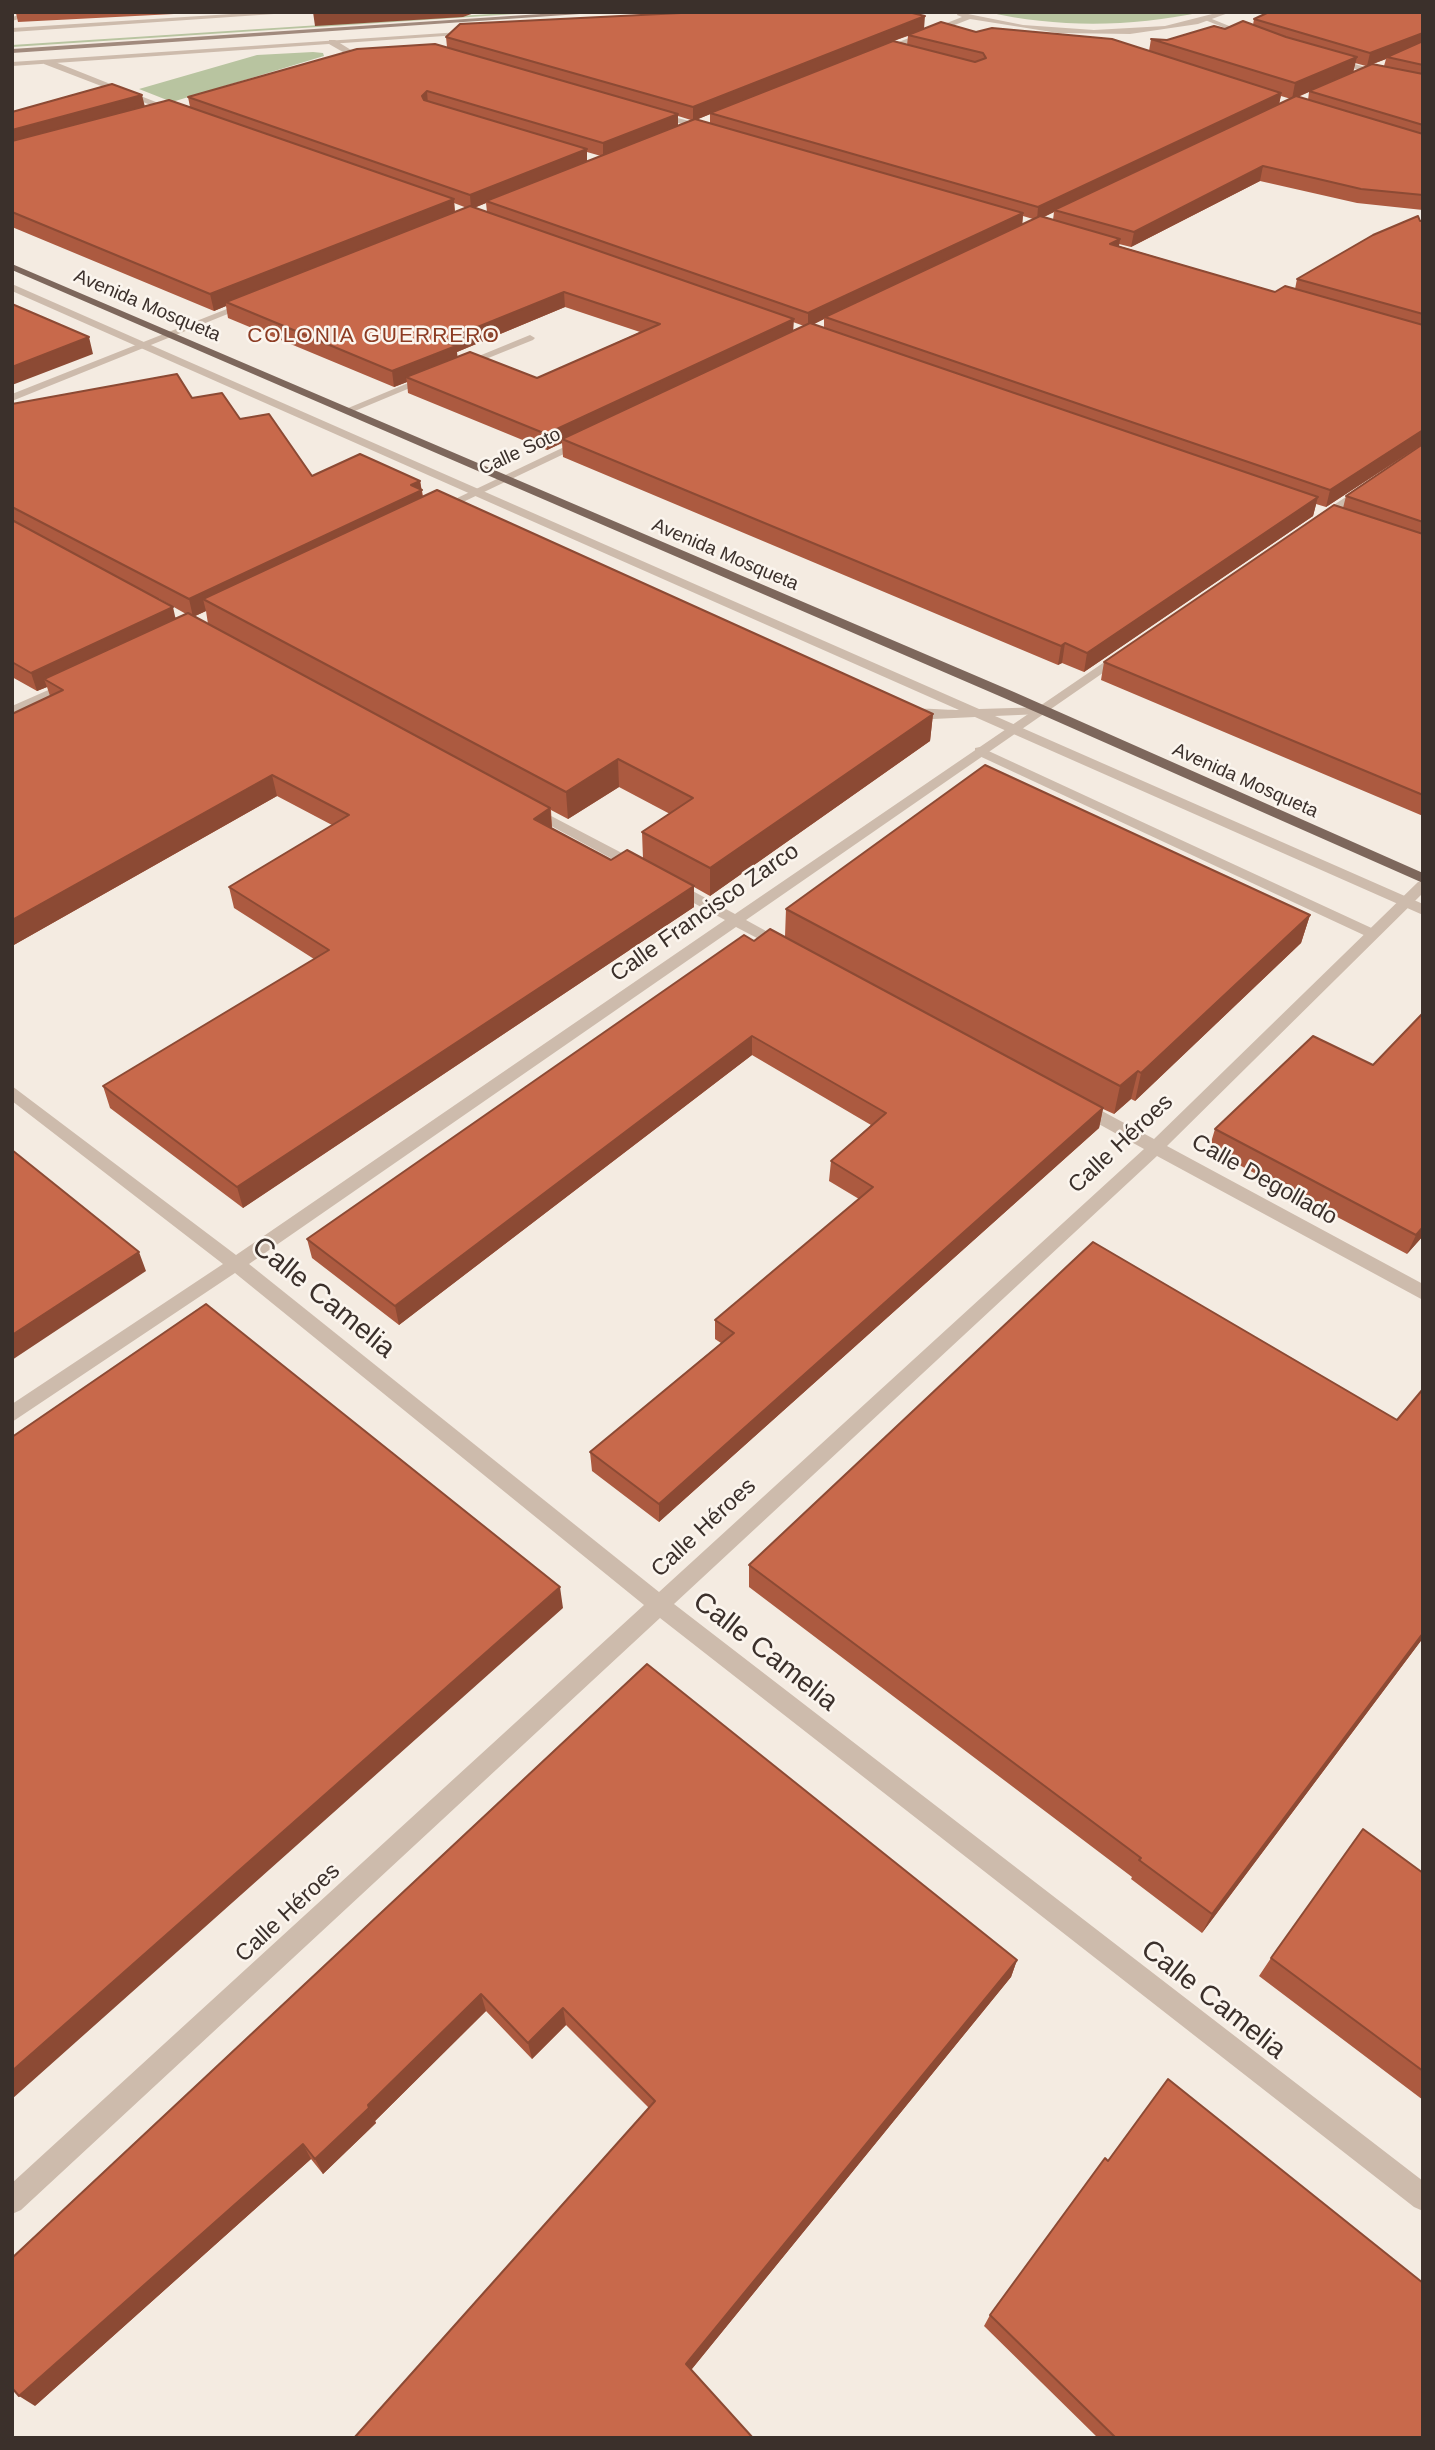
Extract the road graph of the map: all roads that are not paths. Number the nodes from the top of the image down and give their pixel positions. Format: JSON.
{"nodes":[{"id":1,"x":38,"y":12,"type":"edge"},
{"id":2,"x":300,"y":12,"type":"edge"},
{"id":3,"x":464,"y":12,"type":"edge"},
{"id":4,"x":606,"y":12,"type":"edge"},
{"id":5,"x":952,"y":12,"type":"edge"},
{"id":6,"x":1228,"y":12,"type":"edge"},
{"id":7,"x":968,"y":17,"type":"junction"},
{"id":8,"x":12,"y":19,"type":"edge"},
{"id":9,"x":52,"y":19,"type":"dead end"},
{"id":10,"x":1208,"y":19,"type":"junction"},
{"id":11,"x":77,"y":26,"type":"junction"},
{"id":12,"x":205,"y":29,"type":"dead end"},
{"id":13,"x":12,"y":30,"type":"edge"},
{"id":14,"x":192,"y":30,"type":"dead end"},
{"id":15,"x":1061,"y":30,"type":"junction"},
{"id":16,"x":486,"y":31,"type":"edge"},
{"id":17,"x":459,"y":33,"type":"junction"},
{"id":18,"x":83,"y":37,"type":"dead end"},
{"id":19,"x":1256,"y":38,"type":"edge"},
{"id":20,"x":332,"y":42,"type":"junction"},
{"id":21,"x":1093,"y":42,"type":"edge"},
{"id":22,"x":447,"y":44,"type":"edge"},
{"id":23,"x":891,"y":47,"type":"junction"},
{"id":24,"x":12,"y":51,"type":"edge"},
{"id":25,"x":908,"y":51,"type":"edge"},
{"id":26,"x":380,"y":56,"type":"edge"},
{"id":27,"x":867,"y":56,"type":"edge"},
{"id":28,"x":358,"y":57,"type":"junction"},
{"id":29,"x":1320,"y":57,"type":"edge"},
{"id":30,"x":345,"y":60,"type":"edge"},
{"id":31,"x":47,"y":62,"type":"junction"},
{"id":32,"x":1391,"y":62,"type":"edge"},
{"id":33,"x":12,"y":64,"type":"edge"},
{"id":34,"x":1371,"y":72,"type":"junction"},
{"id":35,"x":1359,"y":77,"type":"edge"},
{"id":36,"x":1423,"y":84,"type":"edge"},
{"id":37,"x":180,"y":105,"type":"edge"},
{"id":38,"x":167,"y":108,"type":"junction"},
{"id":39,"x":643,"y":110,"type":"edge"},
{"id":40,"x":154,"y":112,"type":"edge"},
{"id":41,"x":192,"y":117,"type":"edge"},
{"id":42,"x":707,"y":120,"type":"edge"},
{"id":43,"x":695,"y":125,"type":"junction"},
{"id":44,"x":683,"y":130,"type":"edge"},
{"id":45,"x":721,"y":133,"type":"edge"},
{"id":46,"x":12,"y":267,"type":"edge"},
{"id":47,"x":12,"y":287,"type":"edge"},
{"id":48,"x":257,"y":300,"type":"edge"},
{"id":49,"x":169,"y":335,"type":"junction"},
{"id":50,"x":530,"y":338,"type":"dead end"},
{"id":51,"x":145,"y":344,"type":"junction"},
{"id":52,"x":452,"y":369,"type":"edge"},
{"id":53,"x":439,"y":374,"type":"edge"},
{"id":54,"x":12,"y":398,"type":"edge"},
{"id":55,"x":346,"y":411,"type":"junction"},
{"id":56,"x":590,"y":438,"type":"edge"},
{"id":57,"x":504,"y":478,"type":"junction"},
{"id":58,"x":1380,"y":478,"type":"edge"},
{"id":59,"x":478,"y":491,"type":"junction"},
{"id":60,"x":445,"y":506,"type":"junction"},
{"id":61,"x":433,"y":512,"type":"edge"},
{"id":62,"x":458,"y":512,"type":"edge"},
{"id":63,"x":1303,"y":530,"type":"edge"},
{"id":64,"x":1132,"y":647,"type":"edge"},
{"id":65,"x":84,"y":677,"type":"edge"},
{"id":66,"x":895,"y":708,"type":"edge"},
{"id":67,"x":1041,"y":710,"type":"junction"},
{"id":68,"x":12,"y":711,"type":"edge"},
{"id":69,"x":979,"y":713,"type":"junction"},
{"id":70,"x":1014,"y":728,"type":"junction"},
{"id":71,"x":980,"y":751,"type":"junction"},
{"id":72,"x":517,"y":802,"type":"edge"},
{"id":73,"x":1423,"y":879,"type":"edge"},
{"id":74,"x":1423,"y":885,"type":"edge"},
{"id":75,"x":1414,"y":906,"type":"edge"},
{"id":76,"x":734,"y":920,"type":"junction"},
{"id":77,"x":1373,"y":934,"type":"junction"},
{"id":78,"x":794,"y":952,"type":"edge"},
{"id":79,"x":12,"y":1092,"type":"edge"},
{"id":80,"x":1072,"y":1101,"type":"edge"},
{"id":81,"x":1156,"y":1147,"type":"junction"},
{"id":82,"x":236,"y":1264,"type":"junction"},
{"id":83,"x":1423,"y":1293,"type":"edge"},
{"id":84,"x":12,"y":1414,"type":"edge"},
{"id":85,"x":658,"y":1604,"type":"junction"},
{"id":86,"x":1423,"y":2198,"type":"edge"},
{"id":87,"x":12,"y":2201,"type":"edge"}],
"edges":[{"from":1,"to":8,"type":"street"},
{"from":2,"to":11,"type":"street"},
{"from":3,"to":12,"type":"main road"},
{"from":4,"to":24,"type":"main road"},
{"from":5,"to":7,"type":"street"},
{"from":6,"to":10,"type":"street"},
{"from":7,"to":15,"type":"street"},
{"from":7,"to":23,"type":"street"},
{"from":9,"to":11,"type":"street"},
{"from":10,"to":15,"type":"street"},
{"from":10,"to":19,"type":"street"},
{"from":11,"to":13,"type":"street"},
{"from":14,"to":18,"type":"main road"},
{"from":15,"to":21,"type":"street"},
{"from":16,"to":17,"type":"street"},
{"from":17,"to":20,"type":"street"},
{"from":17,"to":22,"type":"street"},
{"from":20,"to":28,"type":"street"},
{"from":20,"to":31,"type":"street"},
{"from":23,"to":25,"type":"street"},
{"from":23,"to":27,"type":"street"},
{"from":26,"to":28,"type":"street"},
{"from":28,"to":30,"type":"street"},
{"from":29,"to":34,"type":"street"},
{"from":31,"to":33,"type":"street"},
{"from":31,"to":38,"type":"street"},
{"from":32,"to":34,"type":"street"},
{"from":34,"to":35,"type":"street"},
{"from":34,"to":36,"type":"street"},
{"from":37,"to":38,"type":"street"},
{"from":38,"to":40,"type":"street"},
{"from":38,"to":41,"type":"street"},
{"from":39,"to":43,"type":"street"},
{"from":42,"to":43,"type":"street"},
{"from":43,"to":44,"type":"street"},
{"from":43,"to":45,"type":"street"},
{"from":46,"to":49,"type":"main road","name":"Avenida Mosqueta"},
{"from":47,"to":51,"type":"street"},
{"from":48,"to":49,"type":"street"},
{"from":49,"to":51,"type":"street"},
{"from":49,"to":55,"type":"main road","name":"Avenida Mosqueta"},
{"from":50,"to":52,"type":"street"},
{"from":51,"to":54,"type":"street"},
{"from":51,"to":59,"type":"street"},
{"from":53,"to":55,"type":"street"},
{"from":55,"to":57,"type":"main road","name":"Avenida Mosqueta"},
{"from":56,"to":57,"type":"street","name":"Calle Soto"},
{"from":57,"to":59,"type":"street","name":"Calle Soto"},
{"from":57,"to":67,"type":"main road","name":"Avenida Mosqueta"},
{"from":58,"to":63,"type":"street"},
{"from":59,"to":60,"type":"street","name":"Calle Soto"},
{"from":59,"to":69,"type":"street"},
{"from":60,"to":61,"type":"street","name":"Calle Soto"},
{"from":60,"to":62,"type":"street"},
{"from":64,"to":67,"type":"street","name":"Calle Francisco Zarco"},
{"from":65,"to":68,"type":"street"},
{"from":66,"to":69,"type":"street"},
{"from":67,"to":69,"type":"street"},
{"from":67,"to":70,"type":"street","name":"Calle Francisco Zarco"},
{"from":67,"to":73,"type":"main road","name":"Avenida Mosqueta"},
{"from":69,"to":70,"type":"street"},
{"from":70,"to":71,"type":"street","name":"Calle Francisco Zarco"},
{"from":70,"to":75,"type":"street"},
{"from":71,"to":76,"type":"street","name":"Calle Francisco Zarco"},
{"from":71,"to":77,"type":"street"},
{"from":72,"to":76,"type":"street"},
{"from":74,"to":75,"type":"street","name":"Calle Héroes"},
{"from":75,"to":77,"type":"street","name":"Calle Héroes"},
{"from":76,"to":78,"type":"street"},
{"from":76,"to":82,"type":"street","name":"Calle Francisco Zarco"},
{"from":77,"to":81,"type":"street","name":"Calle Héroes"},
{"from":79,"to":82,"type":"street","name":"Calle Camelia"},
{"from":80,"to":81,"type":"street","name":"Calle Degollado"},
{"from":81,"to":83,"type":"street","name":"Calle Degollado"},
{"from":81,"to":85,"type":"street","name":"Calle Héroes"},
{"from":82,"to":84,"type":"street","name":"Calle Francisco Zarco"},
{"from":82,"to":85,"type":"street","name":"Calle Camelia"},
{"from":85,"to":86,"type":"street","name":"Calle Camelia"},
{"from":85,"to":87,"type":"street","name":"Calle Héroes"}]}
